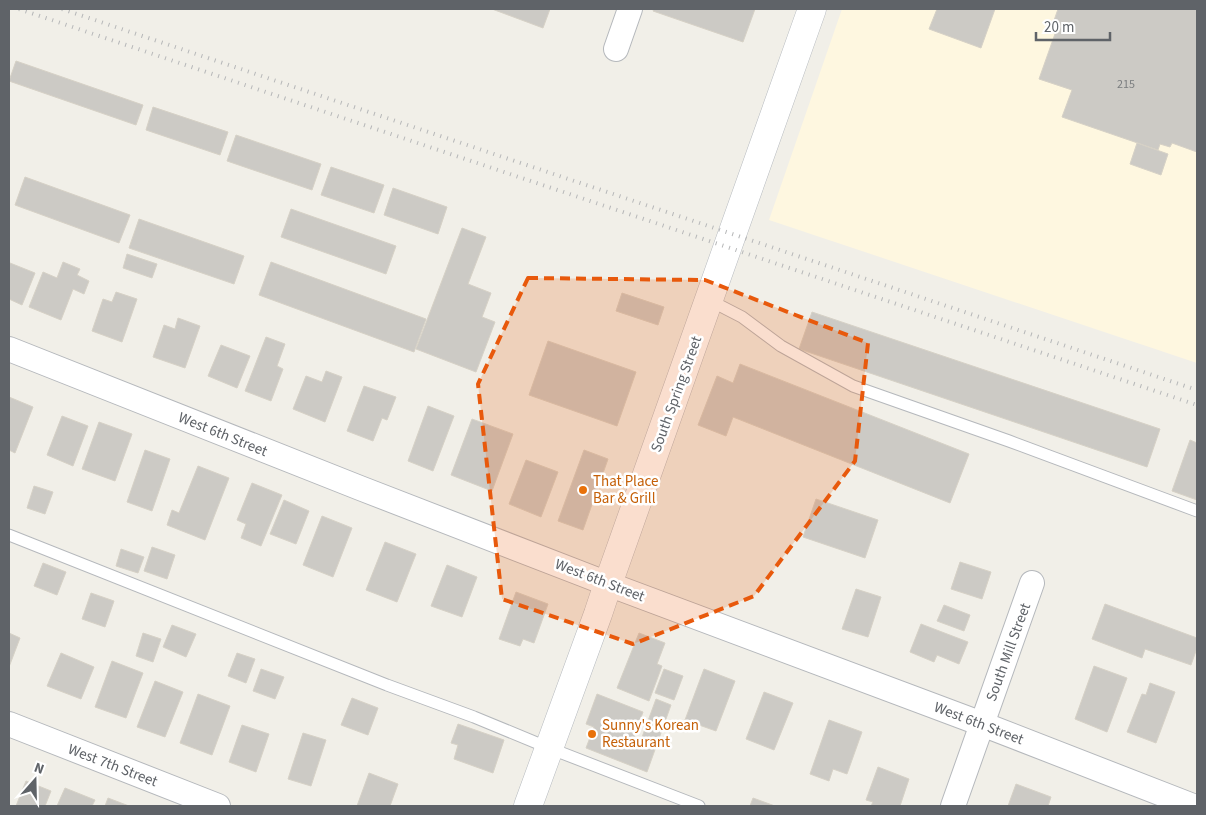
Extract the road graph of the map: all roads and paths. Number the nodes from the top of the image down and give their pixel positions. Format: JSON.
{"nodes":[{"id":1,"x":630,"y":9,"type":"edge"},
{"id":2,"x":812,"y":9,"type":"edge"},
{"id":3,"x":616,"y":49,"type":"dead end"},
{"id":4,"x":709,"y":300,"type":"junction"},
{"id":5,"x":9,"y":350,"type":"edge"},
{"id":6,"x":1197,"y":512,"type":"edge"},
{"id":7,"x":9,"y":535,"type":"edge"},
{"id":8,"x":608,"y":584,"type":"junction"},
{"id":9,"x":1032,"y":584,"type":"dead end"},
{"id":10,"x":9,"y":724,"type":"edge"},
{"id":11,"x":982,"y":724,"type":"junction"},
{"id":12,"x":549,"y":748,"type":"junction"},
{"id":13,"x":218,"y":806,"type":"edge"},
{"id":14,"x":528,"y":806,"type":"edge"},
{"id":15,"x":699,"y":806,"type":"edge"},
{"id":16,"x":953,"y":806,"type":"edge"},
{"id":17,"x":1193,"y":806,"type":"edge"}],
"edges":[{"from":1,"to":3,"type":"street"},
{"from":2,"to":4,"type":"street","name":"South Spring Street"},
{"from":4,"to":6,"type":"lane"},
{"from":4,"to":8,"type":"street","name":"South Spring Street"},
{"from":5,"to":8,"type":"street","name":"West 6th Street"},
{"from":7,"to":12,"type":"lane"},
{"from":8,"to":11,"type":"street","name":"West 6th Street"},
{"from":8,"to":12,"type":"street","name":"South Spring Street"},
{"from":9,"to":11,"type":"street","name":"South Mill Street"},
{"from":10,"to":13,"type":"street","name":"West 7th Street"},
{"from":11,"to":16,"type":"street","name":"South Mill Street"},
{"from":11,"to":17,"type":"street","name":"West 6th Street"},
{"from":12,"to":14,"type":"street","name":"South Spring Street"},
{"from":12,"to":15,"type":"lane"}]}
